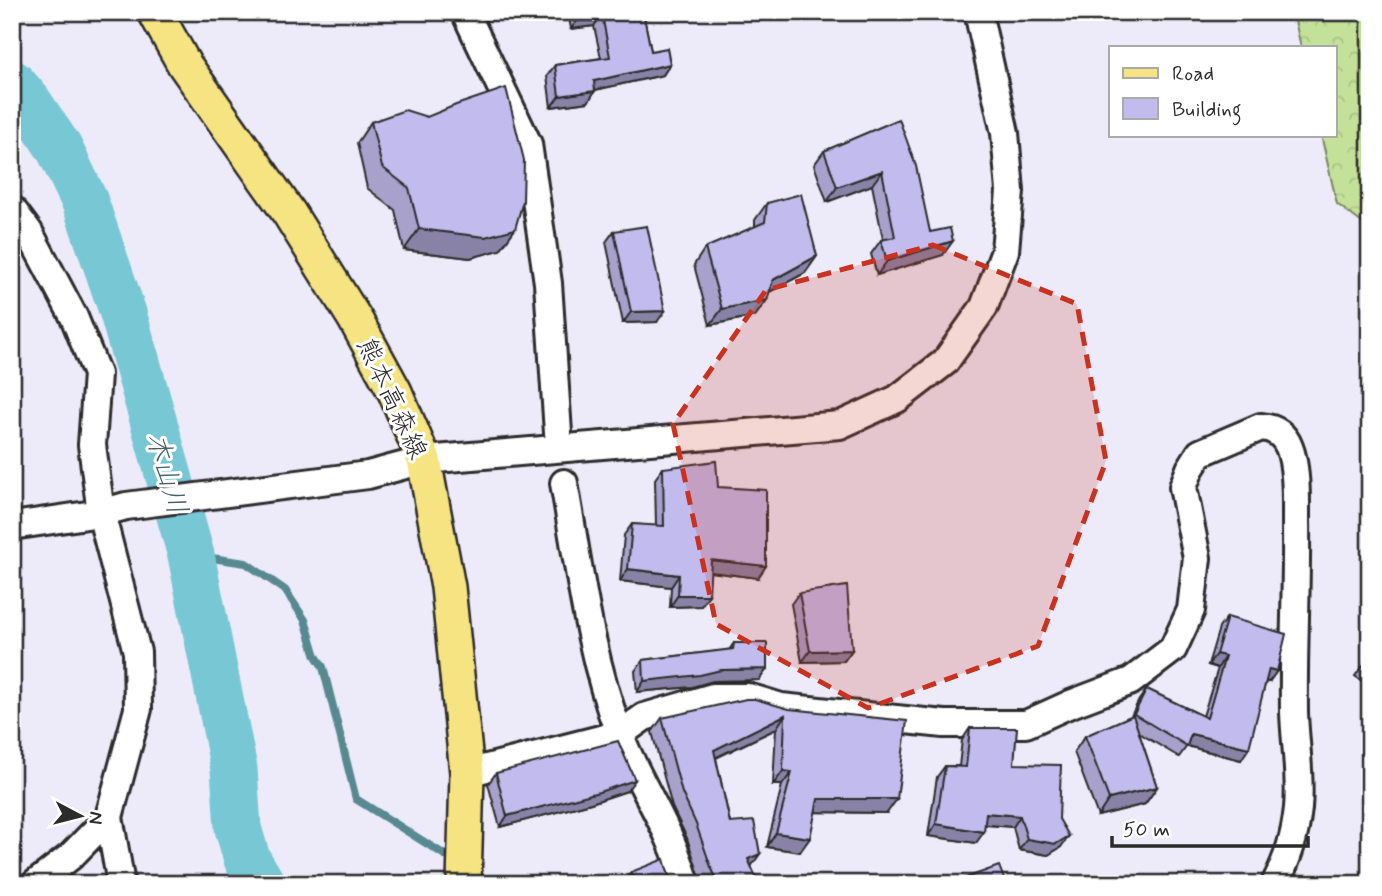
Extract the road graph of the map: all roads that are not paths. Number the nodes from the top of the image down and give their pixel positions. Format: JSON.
{"nodes":[{"id":1,"x":155,"y":12,"type":"edge"},
{"id":2,"x":465,"y":12,"type":"edge"},
{"id":3,"x":978,"y":12,"type":"edge"},
{"id":4,"x":12,"y":209,"type":"edge"},
{"id":5,"x":558,"y":433,"type":"dead end"},
{"id":6,"x":424,"y":460,"type":"junction"},
{"id":7,"x":564,"y":482,"type":"dead end"},
{"id":8,"x":113,"y":510,"type":"junction"},
{"id":9,"x":12,"y":526,"type":"edge"},
{"id":10,"x":620,"y":734,"type":"junction"},
{"id":11,"x":467,"y":773,"type":"junction"},
{"id":12,"x":109,"y":817,"type":"junction"},
{"id":13,"x":35,"y":884,"type":"edge"},
{"id":14,"x":121,"y":884,"type":"edge"},
{"id":15,"x":464,"y":884,"type":"edge"},
{"id":16,"x":686,"y":884,"type":"edge"},
{"id":17,"x":1275,"y":884,"type":"edge"}],
"edges":[{"from":1,"to":6,"type":"main road","name":"熊本高森線"},
{"from":2,"to":5,"type":"street"},
{"from":3,"to":6,"type":"street"},
{"from":4,"to":8,"type":"street"},
{"from":6,"to":8,"type":"street"},
{"from":6,"to":11,"type":"main road","name":"熊本高森線"},
{"from":7,"to":10,"type":"street"},
{"from":8,"to":9,"type":"street"},
{"from":8,"to":12,"type":"street"},
{"from":10,"to":11,"type":"street"},
{"from":10,"to":16,"type":"street"},
{"from":10,"to":17,"type":"street"},
{"from":11,"to":15,"type":"main road","name":"熊本高森線"},
{"from":12,"to":13,"type":"street"},
{"from":12,"to":14,"type":"street"}]}
